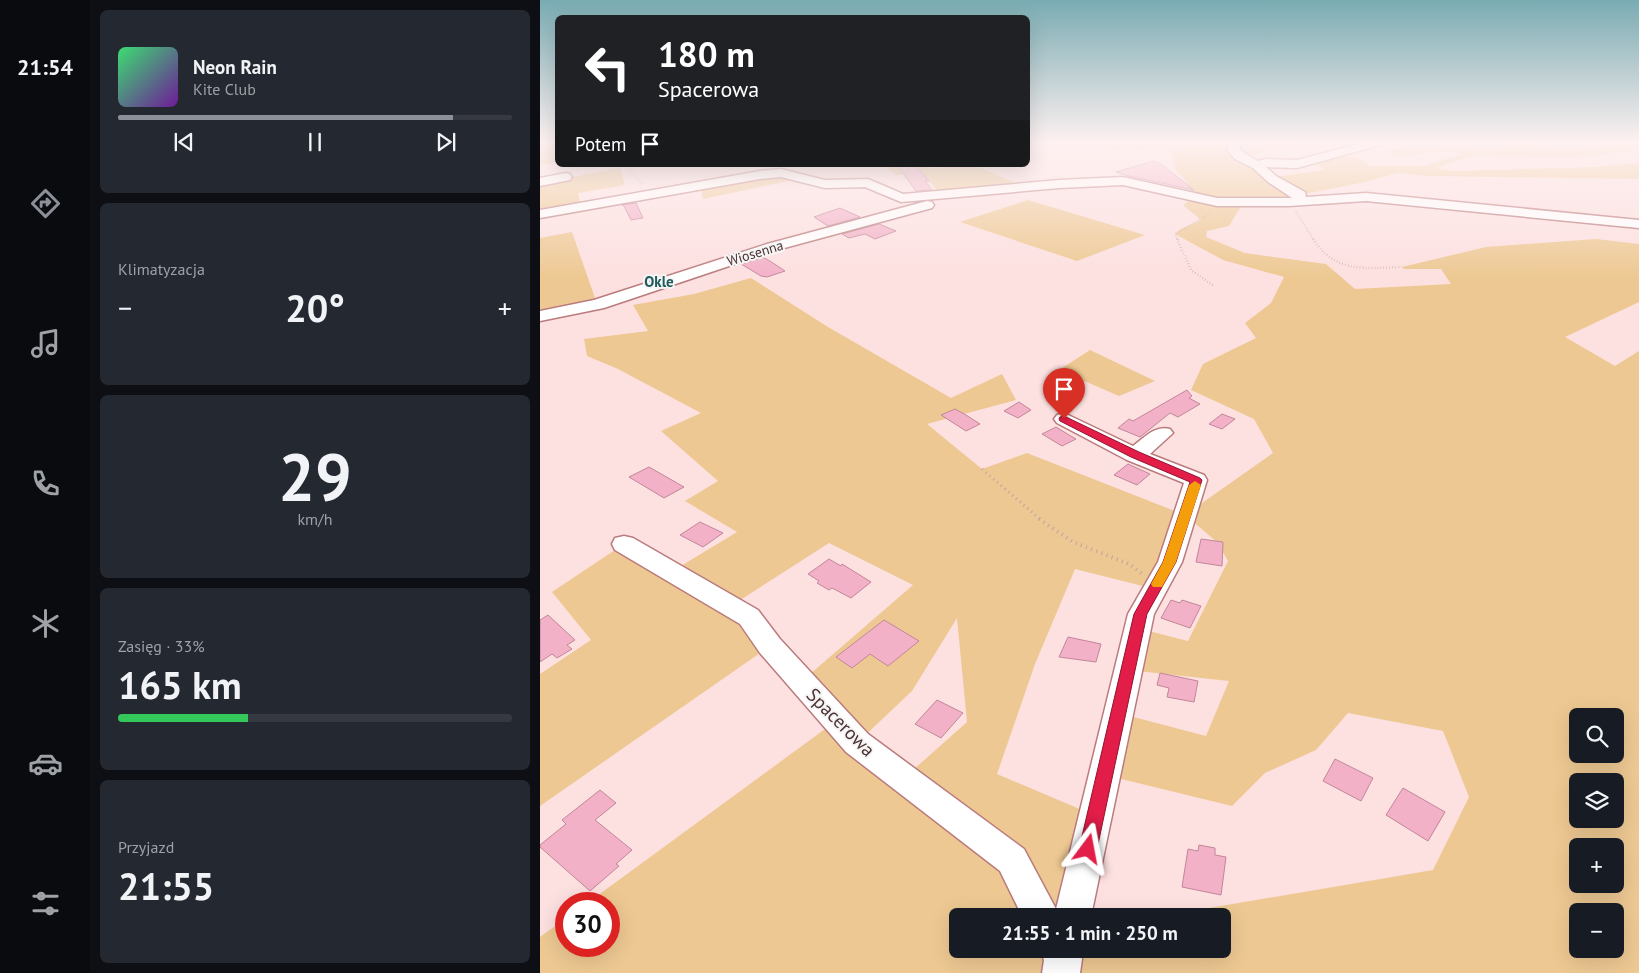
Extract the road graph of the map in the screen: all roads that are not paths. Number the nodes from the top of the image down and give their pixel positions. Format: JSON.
{"nodes":[{"id":1,"x":684,"y":188,"type":"edge"},
{"id":2,"x":880,"y":188,"type":"edge"},
{"id":3,"x":1003,"y":188,"type":"edge"},
{"id":4,"x":1156,"y":188,"type":"edge"},
{"id":5,"x":1290,"y":188,"type":"edge"},
{"id":6,"x":970,"y":191,"type":"junction"},
{"id":7,"x":1293,"y":201,"type":"junction"},
{"id":8,"x":540,"y":214,"type":"edge"},
{"id":9,"x":1639,"y":224,"type":"edge"},
{"id":10,"x":540,"y":316,"type":"edge"},
{"id":11,"x":1064,"y":419,"type":"dead end"},
{"id":12,"x":624,"y":544,"type":"dead end"},
{"id":13,"x":1037,"y":908,"type":"edge"},
{"id":14,"x":1075,"y":908,"type":"edge"}],
"edges":[{"from":1,"to":8,"type":"street"},
{"from":2,"to":6,"type":"street"},
{"from":3,"to":6,"type":"street"},
{"from":4,"to":7,"type":"street"},
{"from":5,"to":7,"type":"street"},
{"from":6,"to":10,"type":"street","name":"Wiosenna"},
{"from":7,"to":9,"type":"street"},
{"from":11,"to":14,"type":"street"},
{"from":12,"to":13,"type":"street","name":"Spacerowa"}]}
